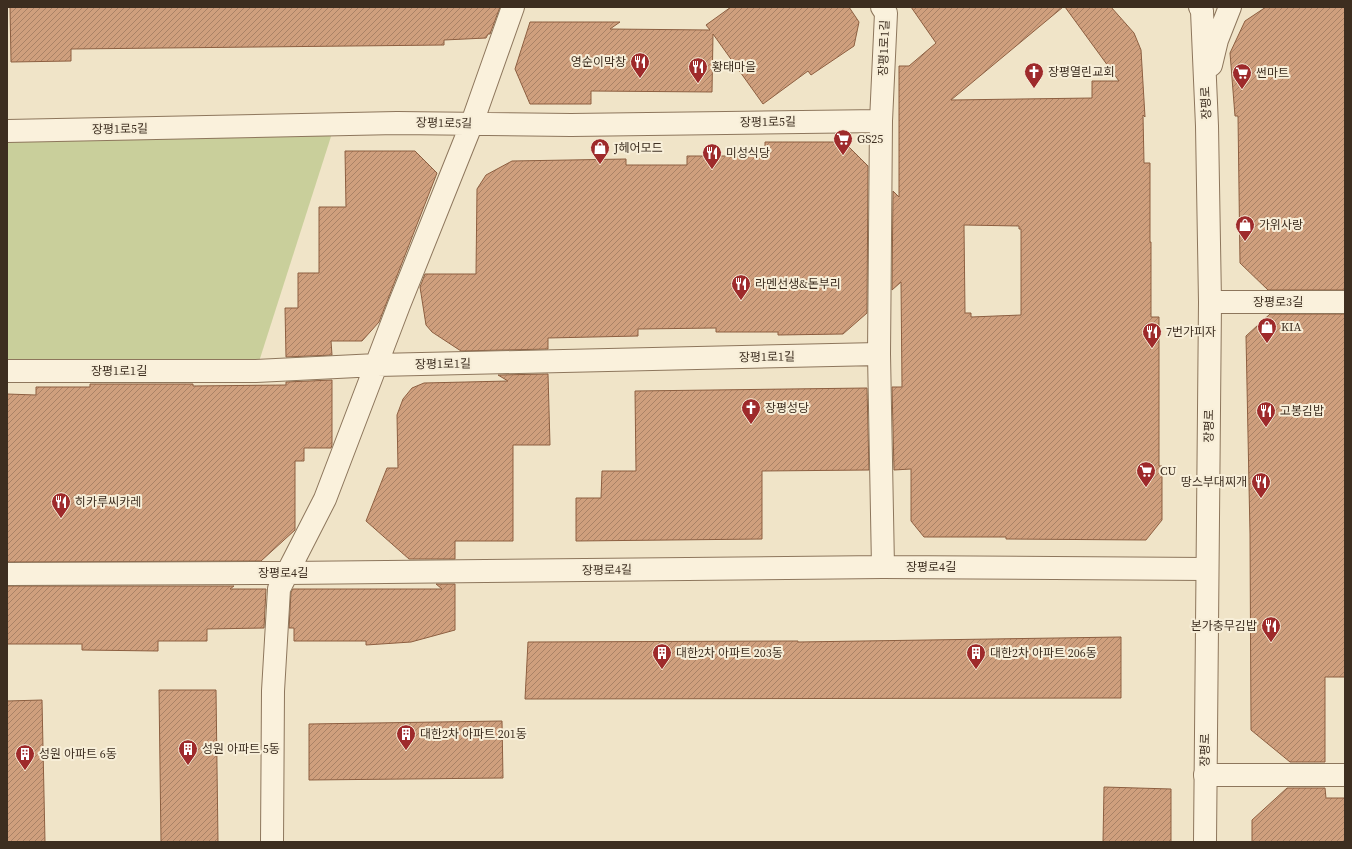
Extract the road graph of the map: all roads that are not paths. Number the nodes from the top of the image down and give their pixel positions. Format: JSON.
{"nodes":[{"id":1,"x":514,"y":7,"type":"edge"},
{"id":2,"x":882,"y":7,"type":"edge"},
{"id":3,"x":1230,"y":7,"type":"edge"},
{"id":4,"x":1203,"y":8,"type":"edge"},
{"id":5,"x":1205,"y":93,"type":"junction"},
{"id":6,"x":881,"y":121,"type":"junction"},
{"id":7,"x":472,"y":124,"type":"junction"},
{"id":8,"x":7,"y":131,"type":"edge"},
{"id":9,"x":1210,"y":302,"type":"junction"},
{"id":10,"x":1345,"y":302,"type":"edge"},
{"id":11,"x":879,"y":354,"type":"junction"},
{"id":12,"x":377,"y":365,"type":"junction"},
{"id":13,"x":7,"y":370,"type":"edge"},
{"id":14,"x":883,"y":567,"type":"junction"},
{"id":15,"x":1207,"y":569,"type":"junction"},
{"id":16,"x":288,"y":573,"type":"junction"},
{"id":17,"x":7,"y":574,"type":"edge"},
{"id":18,"x":1205,"y":775,"type":"junction"},
{"id":19,"x":1345,"y":775,"type":"edge"},
{"id":20,"x":272,"y":842,"type":"edge"},
{"id":21,"x":1204,"y":842,"type":"edge"}],
"edges":[{"from":1,"to":7,"type":"street"},
{"from":2,"to":6,"type":"street","name":"장평1로1길"},
{"from":3,"to":5,"type":"street"},
{"from":4,"to":5,"type":"street","name":"장평로"},
{"from":5,"to":9,"type":"street","name":"장평로"},
{"from":6,"to":7,"type":"street","name":"장평1로5길"},
{"from":6,"to":11,"type":"street","name":"장평1로1길"},
{"from":7,"to":8,"type":"street","name":"장평1로5길"},
{"from":7,"to":12,"type":"street"},
{"from":9,"to":10,"type":"street","name":"장평로3길"},
{"from":9,"to":15,"type":"street","name":"장평로"},
{"from":11,"to":12,"type":"street","name":"장평1로1길"},
{"from":11,"to":14,"type":"street","name":"장평1로1길"},
{"from":12,"to":13,"type":"street","name":"장평1로1길"},
{"from":12,"to":16,"type":"street"},
{"from":14,"to":15,"type":"street","name":"장평로4길"},
{"from":14,"to":16,"type":"street","name":"장평로4길"},
{"from":15,"to":18,"type":"street","name":"장평로"},
{"from":16,"to":17,"type":"street","name":"장평로4길"},
{"from":16,"to":20,"type":"street"},
{"from":18,"to":19,"type":"street"},
{"from":18,"to":21,"type":"street","name":"장평로"}]}
